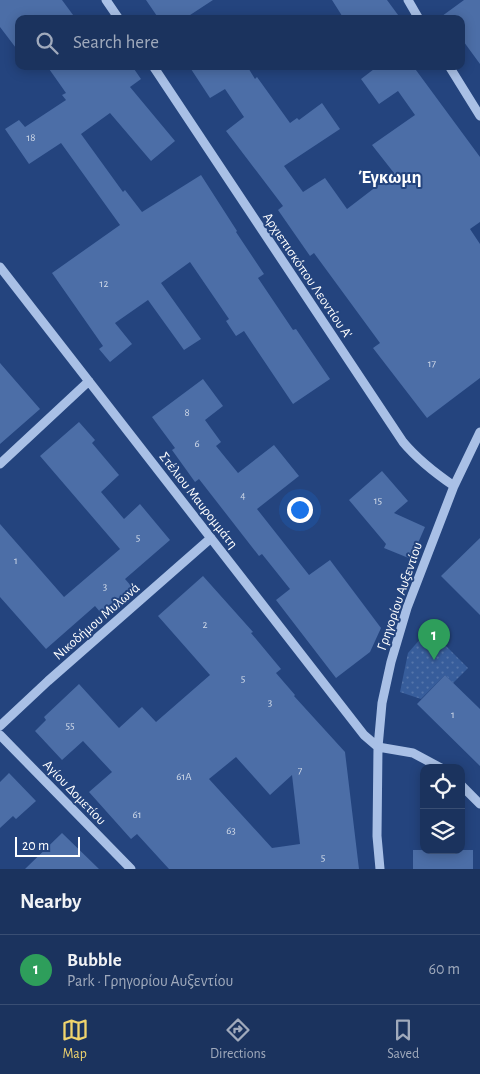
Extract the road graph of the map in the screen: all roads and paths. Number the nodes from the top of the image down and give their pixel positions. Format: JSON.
{"nodes":[{"id":1,"x":106,"y":0,"type":"edge"},
{"id":2,"x":408,"y":0,"type":"edge"},
{"id":3,"x":116,"y":15,"type":"edge"},
{"id":4,"x":417,"y":15,"type":"edge"},
{"id":5,"x":156,"y":70,"type":"edge"},
{"id":6,"x":451,"y":70,"type":"edge"},
{"id":7,"x":480,"y":116,"type":"edge"},
{"id":8,"x":0,"y":267,"type":"edge"},
{"id":9,"x":89,"y":381,"type":"junction"},
{"id":10,"x":480,"y":432,"type":"edge"},
{"id":11,"x":470,"y":453,"type":"junction"},
{"id":12,"x":480,"y":457,"type":"edge"},
{"id":13,"x":0,"y":464,"type":"edge"},
{"id":14,"x":454,"y":486,"type":"junction"},
{"id":15,"x":211,"y":538,"type":"junction"},
{"id":16,"x":0,"y":726,"type":"edge"},
{"id":17,"x":0,"y":734,"type":"edge"},
{"id":18,"x":378,"y":747,"type":"junction"},
{"id":19,"x":434,"y":764,"type":"edge"},
{"id":20,"x":465,"y":789,"type":"edge"},
{"id":21,"x":480,"y":804,"type":"edge"},
{"id":22,"x":131,"y":869,"type":"edge"},
{"id":23,"x":380,"y":869,"type":"edge"}],
"edges":[{"from":1,"to":3,"type":"street"},
{"from":2,"to":4,"type":"street"},
{"from":5,"to":14,"type":"street","name":"Αρχιεπισκόπου Λεοντίου Α'"},
{"from":6,"to":7,"type":"street"},
{"from":8,"to":9,"type":"street","name":"Στέλιου Μαυρομμάτη"},
{"from":9,"to":13,"type":"street"},
{"from":9,"to":15,"type":"street","name":"Στέλιου Μαυρομμάτη"},
{"from":10,"to":11,"type":"street","name":"Γρηγορίου Αυξεντίου"},
{"from":11,"to":12,"type":"street"},
{"from":11,"to":14,"type":"street","name":"Γρηγορίου Αυξεντίου"},
{"from":14,"to":18,"type":"street","name":"Γρηγορίου Αυξεντίου"},
{"from":15,"to":16,"type":"street","name":"Νικοδήμου Μυλωνά"},
{"from":15,"to":18,"type":"street","name":"Στέλιου Μαυρομμάτη"},
{"from":17,"to":22,"type":"street","name":"Αγίου Δομετίου"},
{"from":18,"to":19,"type":"street"},
{"from":18,"to":23,"type":"street","name":"Γρηγορίου Αυξεντίου"},
{"from":20,"to":21,"type":"street"}]}
